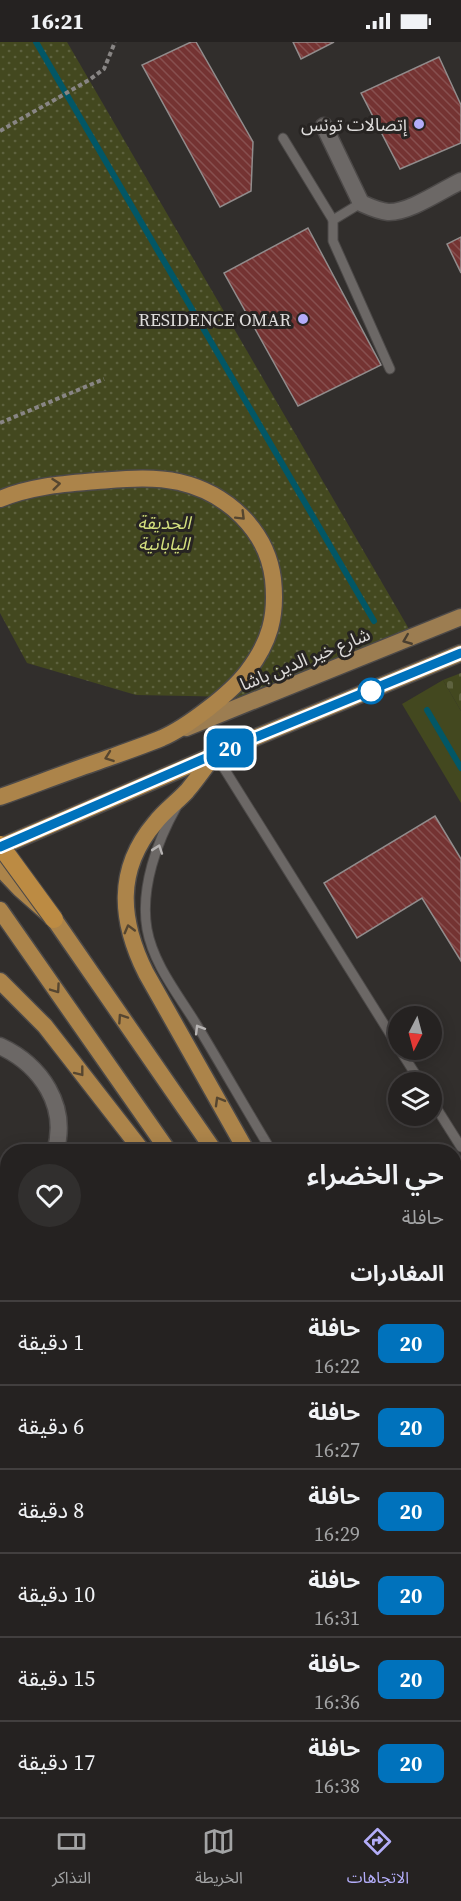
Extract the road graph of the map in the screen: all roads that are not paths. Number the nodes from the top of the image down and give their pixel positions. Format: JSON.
{"nodes":[{"id":1,"x":324,"y":126,"type":"dead end"},
{"id":2,"x":282,"y":138,"type":"dead end"},
{"id":3,"x":461,"y":181,"type":"edge"},
{"id":4,"x":361,"y":203,"type":"junction"},
{"id":5,"x":333,"y":220,"type":"junction"},
{"id":6,"x":390,"y":369,"type":"dead end"},
{"id":7,"x":0,"y":499,"type":"edge"},
{"id":8,"x":461,"y":617,"type":"edge"},
{"id":9,"x":461,"y":653,"type":"edge"},
{"id":10,"x":164,"y":737,"type":"junction"},
{"id":11,"x":215,"y":754,"type":"junction"},
{"id":12,"x":186,"y":791,"type":"junction"},
{"id":13,"x":0,"y":797,"type":"edge"},
{"id":14,"x":0,"y":846,"type":"edge"},
{"id":15,"x":0,"y":868,"type":"edge"},
{"id":16,"x":0,"y":910,"type":"edge"},
{"id":17,"x":54,"y":919,"type":"junction"},
{"id":18,"x":0,"y":981,"type":"edge"},
{"id":19,"x":388,"y":1030,"type":"edge"},
{"id":20,"x":0,"y":1046,"type":"edge"},
{"id":21,"x":442,"y":1117,"type":"edge"},
{"id":22,"x":57,"y":1144,"type":"edge"},
{"id":23,"x":137,"y":1144,"type":"edge"},
{"id":24,"x":163,"y":1144,"type":"edge"},
{"id":25,"x":209,"y":1144,"type":"edge"},
{"id":26,"x":242,"y":1144,"type":"edge"},
{"id":27,"x":267,"y":1144,"type":"edge"},
{"id":28,"x":459,"y":1144,"type":"edge"}],
"edges":[{"from":1,"to":4,"type":"street"},
{"from":2,"to":5,"type":"lane"},
{"from":3,"to":4,"type":"street"},
{"from":4,"to":5,"type":"lane"},
{"from":5,"to":6,"type":"lane"},
{"from":7,"to":10,"type":"highway","one_way":true},
{"from":8,"to":10,"type":"main road","name":"شارع خير الدين باشا","one_way":true},
{"from":9,"to":11,"type":"main road"},
{"from":10,"to":13,"type":"highway","one_way":true},
{"from":11,"to":12,"type":"highway"},
{"from":11,"to":14,"type":"highway"},
{"from":11,"to":19,"type":"lane"},
{"from":26,"to":12,"type":"highway","one_way":true},
{"from":27,"to":12,"type":"lane","one_way":true},
{"from":14,"to":17,"type":"highway","bridge":true},
{"from":15,"to":17,"type":"highway","bridge":true},
{"from":16,"to":24,"type":"highway","one_way":true},
{"from":25,"to":17,"type":"highway","one_way":true},
{"from":18,"to":23,"type":"highway","one_way":true},
{"from":20,"to":22,"type":"street"},
{"from":21,"to":28,"type":"lane"}]}
